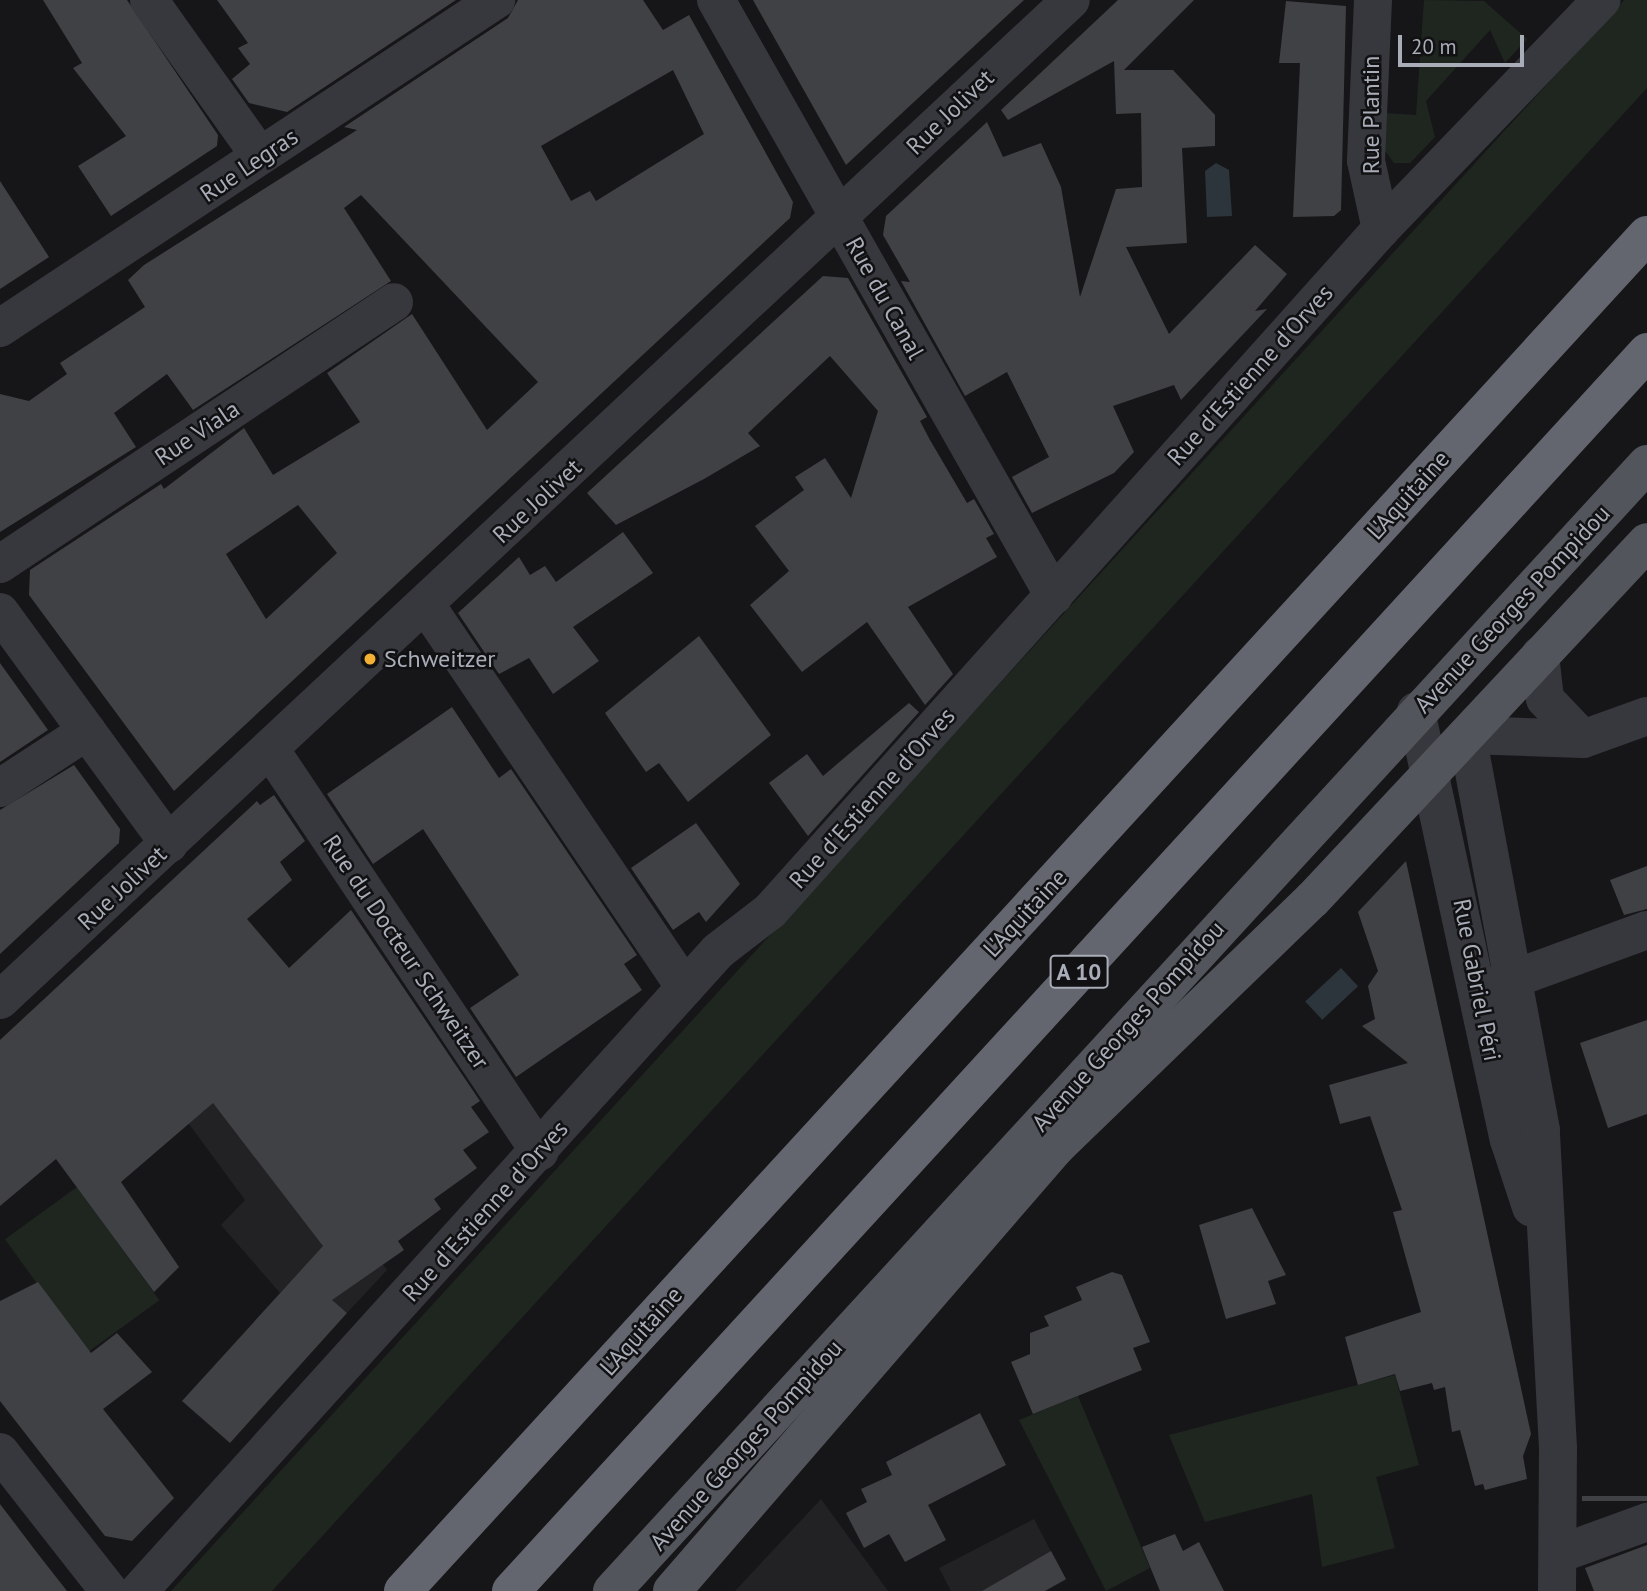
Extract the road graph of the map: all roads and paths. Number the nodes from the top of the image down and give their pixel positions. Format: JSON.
{"nodes":[{"id":1,"x":149,"y":0,"type":"edge"},
{"id":2,"x":496,"y":0,"type":"edge"},
{"id":3,"x":716,"y":0,"type":"edge"},
{"id":4,"x":1373,"y":0,"type":"edge"},
{"id":5,"x":1601,"y":0,"type":"edge"},
{"id":6,"x":1061,"y":4,"type":"edge"},
{"id":7,"x":260,"y":156,"type":"junction"},
{"id":8,"x":839,"y":218,"type":"junction"},
{"id":9,"x":1381,"y":229,"type":"junction"},
{"id":10,"x":1647,"y":235,"type":"edge"},
{"id":11,"x":394,"y":302,"type":"dead end"},
{"id":12,"x":0,"y":328,"type":"edge"},
{"id":13,"x":1647,"y":352,"type":"edge"},
{"id":14,"x":1647,"y":464,"type":"edge"},
{"id":15,"x":1647,"y":542,"type":"edge"},
{"id":16,"x":0,"y":564,"type":"edge"},
{"id":17,"x":1054,"y":596,"type":"junction"},
{"id":18,"x":426,"y":605,"type":"junction"},
{"id":19,"x":0,"y":612,"type":"edge"},
{"id":20,"x":1540,"y":655,"type":"junction"},
{"id":21,"x":1416,"y":711,"type":"junction"},
{"id":22,"x":1647,"y":716,"type":"edge"},
{"id":23,"x":87,"y":731,"type":"junction"},
{"id":24,"x":1466,"y":735,"type":"junction"},
{"id":25,"x":1583,"y":739,"type":"junction"},
{"id":26,"x":272,"y":752,"type":"junction"},
{"id":27,"x":1434,"y":771,"type":"junction"},
{"id":28,"x":0,"y":788,"type":"edge"},
{"id":29,"x":169,"y":844,"type":"junction"},
{"id":30,"x":1647,"y":930,"type":"edge"},
{"id":31,"x":1497,"y":985,"type":"junction"},
{"id":32,"x":685,"y":987,"type":"junction"},
{"id":33,"x":0,"y":1000,"type":"edge"},
{"id":34,"x":540,"y":1152,"type":"junction"},
{"id":35,"x":0,"y":1452,"type":"edge"},
{"id":36,"x":1647,"y":1522,"type":"edge"},
{"id":37,"x":1558,"y":1573,"type":"edge"},
{"id":38,"x":109,"y":1591,"type":"edge"},
{"id":39,"x":139,"y":1591,"type":"edge"},
{"id":40,"x":403,"y":1591,"type":"edge"},
{"id":41,"x":511,"y":1591,"type":"edge"},
{"id":42,"x":612,"y":1591,"type":"edge"},
{"id":43,"x":672,"y":1591,"type":"edge"}],
"edges":[{"from":1,"to":7,"type":"street"},
{"from":2,"to":7,"type":"street","name":"Rue Legras"},
{"from":3,"to":8,"type":"street","name":"Rue du Canal"},
{"from":4,"to":9,"type":"street","name":"Rue Plantin"},
{"from":5,"to":9,"type":"street","name":"Rue d'Estienne d'Orves"},
{"from":6,"to":8,"type":"street","name":"Rue Jolivet"},
{"from":7,"to":12,"type":"street","name":"Rue Legras"},
{"from":8,"to":17,"type":"street","name":"Rue du Canal"},
{"from":8,"to":18,"type":"street","name":"Rue Jolivet"},
{"from":9,"to":17,"type":"street","name":"Rue d'Estienne d'Orves"},
{"from":10,"to":40,"type":"highway","name":"L'Aquitaine"},
{"from":11,"to":16,"type":"street","name":"Rue Viala"},
{"from":13,"to":41,"type":"highway","number":"A 10"},
{"from":14,"to":21,"type":"main road","name":"Avenue Georges Pompidou"},
{"from":15,"to":20,"type":"main road","name":"Avenue Georges Pompidou"},
{"from":17,"to":32,"type":"street","name":"Rue d'Estienne d'Orves"},
{"from":18,"to":26,"type":"street","name":"Rue Jolivet"},
{"from":18,"to":32,"type":"street"},
{"from":19,"to":23,"type":"street"},
{"from":20,"to":24,"type":"main road","name":"Avenue Georges Pompidou"},
{"from":20,"to":25,"type":"street"},
{"from":21,"to":27,"type":"street","name":"Rue Gabriel Péri"},
{"from":21,"to":42,"type":"main road","name":"Avenue Georges Pompidou"},
{"from":22,"to":25,"type":"street"},
{"from":23,"to":28,"type":"street"},
{"from":23,"to":29,"type":"street"},
{"from":24,"to":25,"type":"street"},
{"from":24,"to":27,"type":"main road","name":"Avenue Georges Pompidou"},
{"from":24,"to":31,"type":"street","name":"Rue Gabriel Péri"},
{"from":26,"to":29,"type":"street","name":"Rue Jolivet"},
{"from":26,"to":34,"type":"street","name":"Rue du Docteur Schweitzer"},
{"from":27,"to":31,"type":"street","name":"Rue Gabriel Péri"},
{"from":27,"to":43,"type":"main road","name":"Avenue Georges Pompidou"},
{"from":29,"to":33,"type":"street","name":"Rue Jolivet"},
{"from":30,"to":31,"type":"street"},
{"from":31,"to":37,"type":"street","name":"Rue Gabriel Péri"},
{"from":32,"to":34,"type":"street","name":"Rue d'Estienne d'Orves"},
{"from":34,"to":39,"type":"street","name":"Rue d'Estienne d'Orves"},
{"from":35,"to":38,"type":"street"},
{"from":36,"to":37,"type":"street"}]}
